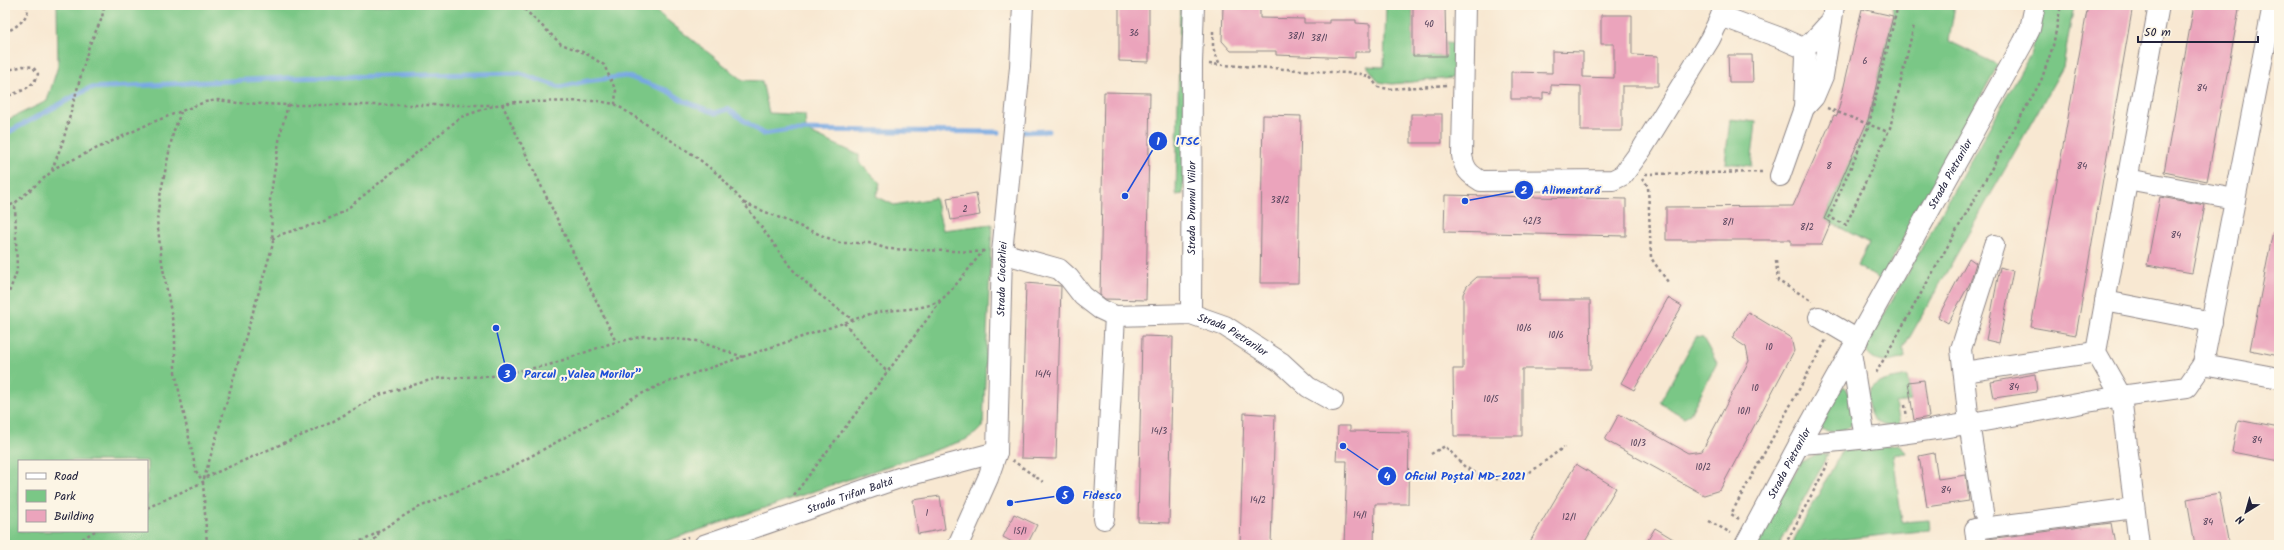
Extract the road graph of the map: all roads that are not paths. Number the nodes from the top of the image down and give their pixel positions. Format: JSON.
{"nodes":[{"id":1,"x":1023,"y":5,"type":"edge"},
{"id":2,"x":1194,"y":5,"type":"edge"},
{"id":3,"x":1465,"y":5,"type":"edge"},
{"id":4,"x":2035,"y":5,"type":"edge"},
{"id":5,"x":2159,"y":5,"type":"edge"},
{"id":6,"x":2273,"y":5,"type":"edge"},
{"id":7,"x":1722,"y":11,"type":"edge"},
{"id":8,"x":1833,"y":13,"type":"edge"},
{"id":9,"x":1803,"y":48,"type":"junction"},
{"id":10,"x":1806,"y":106,"type":"junction"},
{"id":11,"x":1780,"y":176,"type":"road end"},
{"id":12,"x":2127,"y":179,"type":"junction"},
{"id":13,"x":2235,"y":199,"type":"junction"},
{"id":14,"x":1994,"y":245,"type":"dead end"},
{"id":15,"x":990,"y":251,"type":"junction"},
{"id":16,"x":2105,"y":301,"type":"junction"},
{"id":17,"x":1191,"y":314,"type":"junction"},
{"id":18,"x":1115,"y":316,"type":"junction"},
{"id":19,"x":1825,"y":320,"type":"road end"},
{"id":20,"x":2212,"y":322,"type":"junction"},
{"id":21,"x":1855,"y":346,"type":"junction"},
{"id":22,"x":2096,"y":352,"type":"junction"},
{"id":23,"x":2204,"y":364,"type":"junction"},
{"id":24,"x":1964,"y":372,"type":"junction"},
{"id":25,"x":2279,"y":378,"type":"edge"},
{"id":26,"x":2121,"y":396,"type":"junction"},
{"id":27,"x":1333,"y":401,"type":"dead end"},
{"id":28,"x":1969,"y":423,"type":"junction"},
{"id":29,"x":1865,"y":439,"type":"junction"},
{"id":30,"x":1799,"y":444,"type":"junction"},
{"id":31,"x":997,"y":452,"type":"junction"},
{"id":32,"x":2134,"y":508,"type":"junction"},
{"id":33,"x":1982,"y":512,"type":"dead end"},
{"id":34,"x":1104,"y":519,"type":"dead end"},
{"id":35,"x":1741,"y":539,"type":"edge"},
{"id":36,"x":704,"y":545,"type":"edge"},
{"id":37,"x":958,"y":545,"type":"edge"},
{"id":38,"x":1977,"y":545,"type":"edge"},
{"id":39,"x":2139,"y":545,"type":"edge"}],
"edges":[{"from":1,"to":15,"type":"street","name":"Strada Ciocârliei"},
{"from":2,"to":17,"type":"street","name":"Strada Drumul Viilor"},
{"from":3,"to":7,"type":"street"},
{"from":4,"to":21,"type":"street","name":"Strada Pietrarilor"},
{"from":5,"to":12,"type":"street"},
{"from":6,"to":13,"type":"street"},
{"from":7,"to":9,"type":"street"},
{"from":8,"to":9,"type":"street"},
{"from":8,"to":10,"type":"street"},
{"from":9,"to":10,"type":"street"},
{"from":10,"to":11,"type":"street"},
{"from":12,"to":13,"type":"street"},
{"from":12,"to":16,"type":"street"},
{"from":13,"to":20,"type":"street"},
{"from":14,"to":24,"type":"street"},
{"from":15,"to":18,"type":"street","name":"Strada Pietrarilor"},
{"from":15,"to":31,"type":"street","name":"Strada Ciocârliei"},
{"from":16,"to":20,"type":"street"},
{"from":16,"to":22,"type":"street"},
{"from":17,"to":18,"type":"street","name":"Strada Pietrarilor"},
{"from":17,"to":27,"type":"street","name":"Strada Pietrarilor"},
{"from":18,"to":34,"type":"street"},
{"from":19,"to":21,"type":"street"},
{"from":20,"to":23,"type":"street"},
{"from":21,"to":29,"type":"street"},
{"from":21,"to":30,"type":"street","name":"Strada Pietrarilor"},
{"from":22,"to":24,"type":"street"},
{"from":22,"to":26,"type":"street"},
{"from":23,"to":25,"type":"street"},
{"from":23,"to":26,"type":"street"},
{"from":24,"to":28,"type":"street"},
{"from":26,"to":28,"type":"street"},
{"from":26,"to":32,"type":"street"},
{"from":28,"to":29,"type":"street"},
{"from":28,"to":33,"type":"street"},
{"from":29,"to":30,"type":"street"},
{"from":30,"to":35,"type":"street","name":"Strada Pietrarilor"},
{"from":31,"to":36,"type":"street","name":"Strada Trifan Baltă"},
{"from":31,"to":37,"type":"street","name":"Strada Ciocârliei"},
{"from":32,"to":38,"type":"street"},
{"from":32,"to":39,"type":"street"}]}
